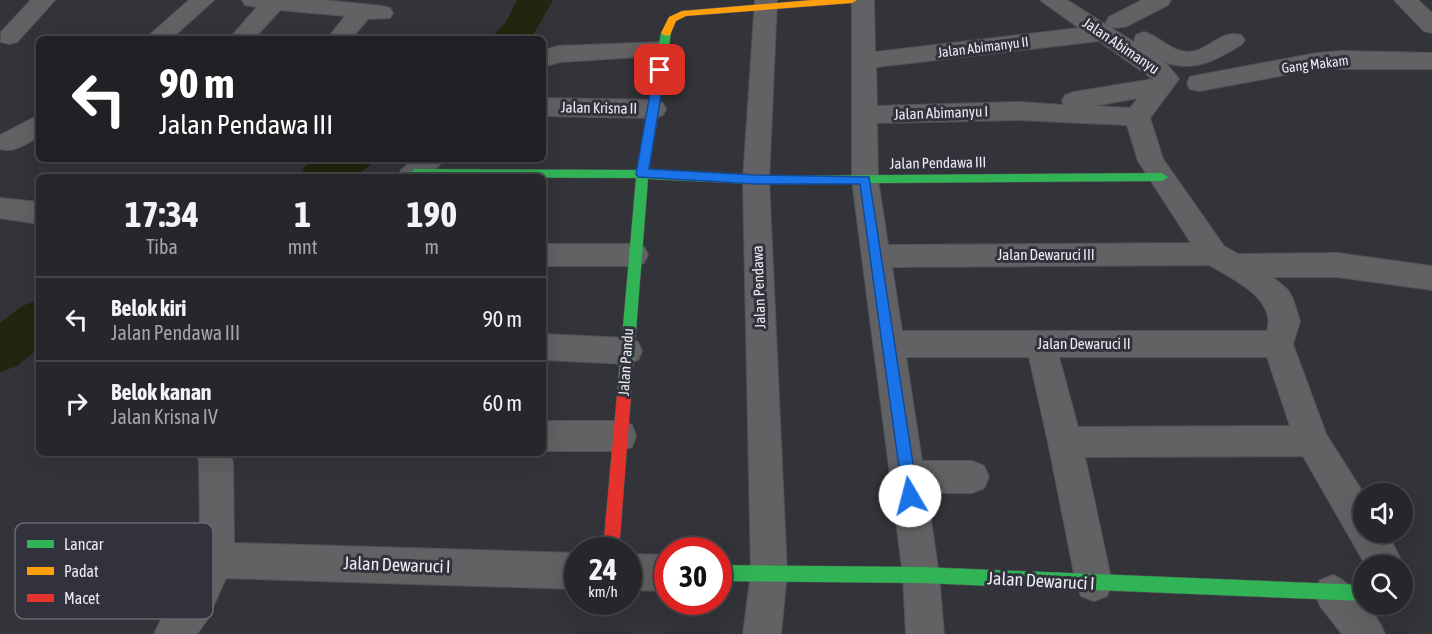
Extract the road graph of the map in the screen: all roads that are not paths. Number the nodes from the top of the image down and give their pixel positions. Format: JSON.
{"nodes":[{"id":1,"x":44,"y":0,"type":"edge"},
{"id":2,"x":203,"y":0,"type":"edge"},
{"id":3,"x":852,"y":0,"type":"edge"},
{"id":4,"x":864,"y":0,"type":"edge"},
{"id":5,"x":1051,"y":0,"type":"edge"},
{"id":6,"x":1083,"y":0,"type":"edge"},
{"id":7,"x":1160,"y":0,"type":"edge"},
{"id":8,"x":1405,"y":0,"type":"edge"},
{"id":9,"x":264,"y":1,"type":"edge"},
{"id":10,"x":767,"y":4,"type":"edge"},
{"id":11,"x":1432,"y":26,"type":"edge"},
{"id":12,"x":1110,"y":28,"type":"junction"},
{"id":13,"x":161,"y":36,"type":"edge"},
{"id":14,"x":243,"y":36,"type":"edge"},
{"id":15,"x":343,"y":36,"type":"edge"},
{"id":16,"x":9,"y":37,"type":"dead end"},
{"id":17,"x":1233,"y":40,"type":"dead end"},
{"id":18,"x":662,"y":50,"type":"junction"},
{"id":19,"x":546,"y":58,"type":"edge"},
{"id":20,"x":1432,"y":61,"type":"edge"},
{"id":21,"x":863,"y":62,"type":"junction"},
{"id":22,"x":1199,"y":83,"type":"dead end"},
{"id":23,"x":1162,"y":86,"type":"junction"},
{"id":24,"x":546,"y":107,"type":"edge"},
{"id":25,"x":654,"y":109,"type":"junction"},
{"id":26,"x":1019,"y":111,"type":"junction"},
{"id":27,"x":864,"y":115,"type":"junction"},
{"id":28,"x":1137,"y":117,"type":"junction"},
{"id":29,"x":36,"y":126,"type":"edge"},
{"id":30,"x":9,"y":142,"type":"dead end"},
{"id":31,"x":419,"y":170,"type":"edge"},
{"id":32,"x":642,"y":174,"type":"junction"},
{"id":33,"x":1162,"y":177,"type":"junction"},
{"id":34,"x":756,"y":180,"type":"junction"},
{"id":35,"x":865,"y":180,"type":"junction"},
{"id":36,"x":0,"y":208,"type":"edge"},
{"id":37,"x":36,"y":213,"type":"edge"},
{"id":38,"x":546,"y":255,"type":"edge"},
{"id":39,"x":634,"y":255,"type":"junction"},
{"id":40,"x":877,"y":256,"type":"junction"},
{"id":41,"x":1224,"y":260,"type":"junction"},
{"id":42,"x":1432,"y":278,"type":"edge"},
{"id":43,"x":889,"y":344,"type":"junction"},
{"id":44,"x":1278,"y":344,"type":"junction"},
{"id":45,"x":1041,"y":345,"type":"junction"},
{"id":46,"x":546,"y":347,"type":"edge"},
{"id":47,"x":627,"y":351,"type":"junction"},
{"id":48,"x":546,"y":436,"type":"edge"},
{"id":49,"x":620,"y":436,"type":"junction"},
{"id":50,"x":1312,"y":441,"type":"junction"},
{"id":51,"x":1065,"y":442,"type":"junction"},
{"id":52,"x":214,"y":456,"type":"edge"},
{"id":53,"x":908,"y":477,"type":"junction"},
{"id":54,"x":972,"y":477,"type":"dead end"},
{"id":55,"x":1353,"y":509,"type":"edge"},
{"id":56,"x":612,"y":537,"type":"edge"},
{"id":57,"x":216,"y":560,"type":"junction"},
{"id":58,"x":213,"y":566,"type":"edge"},
{"id":59,"x":564,"y":571,"type":"edge"},
{"id":60,"x":732,"y":573,"type":"edge"},
{"id":61,"x":768,"y":573,"type":"junction"},
{"id":62,"x":921,"y":575,"type":"junction"},
{"id":63,"x":1094,"y":583,"type":"junction"},
{"id":64,"x":1348,"y":592,"type":"edge"},
{"id":65,"x":185,"y":619,"type":"edge"},
{"id":66,"x":173,"y":634,"type":"edge"},
{"id":67,"x":762,"y":634,"type":"edge"},
{"id":68,"x":925,"y":634,"type":"edge"},
{"id":69,"x":1366,"y":634,"type":"edge"}],
"edges":[{"from":1,"to":16,"type":"street"},
{"from":2,"to":13,"type":"street"},
{"from":3,"to":10,"type":"street","name":"Jalan Pandu"},
{"from":4,"to":21,"type":"street"},
{"from":5,"to":12,"type":"street","name":"Jalan Abimanyu"},
{"from":6,"to":12,"type":"street"},
{"from":7,"to":12,"type":"street"},
{"from":8,"to":11,"type":"street"},
{"from":9,"to":14,"type":"street"},
{"from":9,"to":15,"type":"street"},
{"from":10,"to":18,"type":"street","name":"Jalan Pandu"},
{"from":10,"to":34,"type":"street","name":"Jalan Pendawa"},
{"from":12,"to":17,"type":"street"},
{"from":12,"to":21,"type":"street","name":"Jalan Abimanyu II"},
{"from":12,"to":23,"type":"street","name":"Jalan Abimanyu"},
{"from":18,"to":19,"type":"street"},
{"from":18,"to":25,"type":"street","name":"Jalan Pandu"},
{"from":20,"to":22,"type":"street","name":"Gang Makam"},
{"from":21,"to":27,"type":"street"},
{"from":23,"to":26,"type":"street","name":"Jalan Abimanyu I"},
{"from":23,"to":28,"type":"street","name":"Jalan Abimanyu"},
{"from":24,"to":25,"type":"street","name":"Jalan Krisna II"},
{"from":25,"to":32,"type":"street","name":"Jalan Pandu"},
{"from":26,"to":27,"type":"street","name":"Jalan Abimanyu I"},
{"from":26,"to":28,"type":"street","name":"Jalan Abimanyu I"},
{"from":27,"to":35,"type":"street"},
{"from":28,"to":33,"type":"street"},
{"from":29,"to":30,"type":"street"},
{"from":31,"to":32,"type":"street","name":"Jalan Pendawa III"},
{"from":32,"to":34,"type":"street","name":"Jalan Pendawa III"},
{"from":32,"to":39,"type":"street","name":"Jalan Pandu"},
{"from":33,"to":35,"type":"street","name":"Jalan Pendawa III"},
{"from":33,"to":41,"type":"street"},
{"from":34,"to":35,"type":"street","name":"Jalan Pendawa III"},
{"from":34,"to":61,"type":"street","name":"Jalan Pendawa"},
{"from":35,"to":40,"type":"street"},
{"from":36,"to":37,"type":"street"},
{"from":38,"to":39,"type":"street"},
{"from":39,"to":47,"type":"street","name":"Jalan Pandu"},
{"from":40,"to":41,"type":"street","name":"Jalan Dewaruci III"},
{"from":40,"to":43,"type":"street"},
{"from":41,"to":42,"type":"street","name":"Jalan Dewaruci III"},
{"from":41,"to":44,"type":"street"},
{"from":43,"to":45,"type":"street","name":"Jalan Dewaruci II"},
{"from":43,"to":53,"type":"street"},
{"from":44,"to":45,"type":"street","name":"Jalan Dewaruci II"},
{"from":44,"to":50,"type":"street"},
{"from":45,"to":51,"type":"street"},
{"from":46,"to":47,"type":"street"},
{"from":47,"to":49,"type":"street","name":"Jalan Pandu"},
{"from":48,"to":49,"type":"street"},
{"from":49,"to":56,"type":"street","name":"Jalan Pandu"},
{"from":50,"to":51,"type":"street"},
{"from":50,"to":55,"type":"street"},
{"from":51,"to":63,"type":"street"},
{"from":52,"to":57,"type":"street"},
{"from":53,"to":54,"type":"street"},
{"from":53,"to":62,"type":"street"},
{"from":57,"to":58,"type":"street"},
{"from":57,"to":59,"type":"street","name":"Jalan Dewaruci I"},
{"from":60,"to":61,"type":"street","name":"Jalan Dewaruci I"},
{"from":61,"to":62,"type":"street","name":"Jalan Dewaruci I"},
{"from":61,"to":67,"type":"street","name":"Jalan Pendawa"},
{"from":62,"to":63,"type":"street","name":"Jalan Dewaruci I"},
{"from":62,"to":68,"type":"street"},
{"from":63,"to":64,"type":"street","name":"Jalan Dewaruci I"},
{"from":64,"to":69,"type":"street"},
{"from":65,"to":66,"type":"street"}]}
